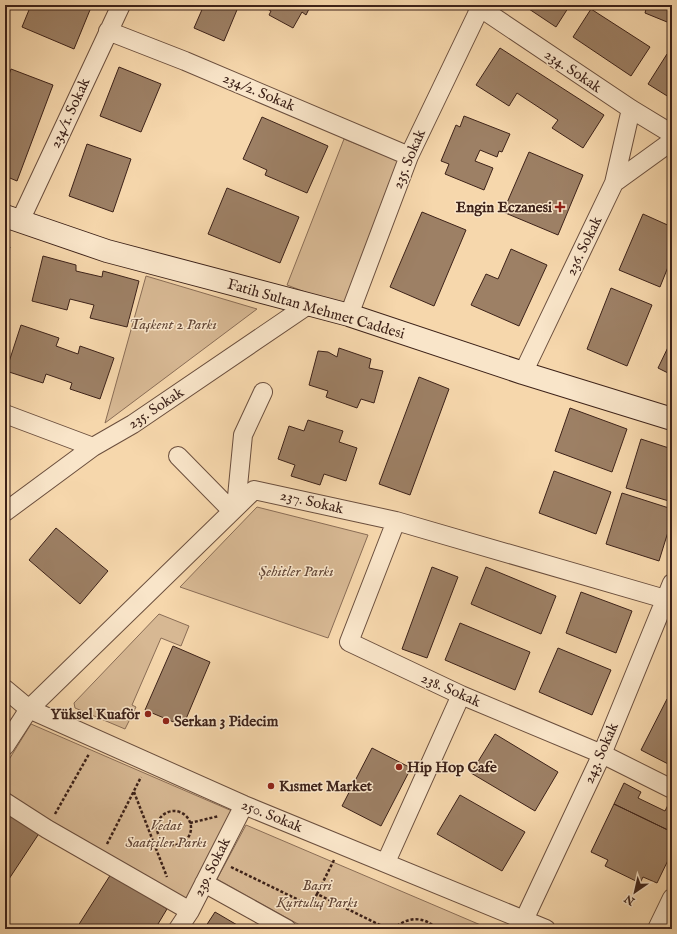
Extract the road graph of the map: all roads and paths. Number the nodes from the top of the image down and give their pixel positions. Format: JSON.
{"nodes":[{"id":1,"x":121,"y":5,"type":"edge"},
{"id":2,"x":478,"y":6,"type":"edge"},
{"id":3,"x":108,"y":31,"type":"junction"},
{"id":4,"x":631,"y":109,"type":"junction"},
{"id":5,"x":672,"y":134,"type":"edge"},
{"id":6,"x":672,"y":141,"type":"edge"},
{"id":7,"x":409,"y":156,"type":"junction"},
{"id":8,"x":614,"y":183,"type":"junction"},
{"id":9,"x":12,"y":218,"type":"edge"},
{"id":10,"x":308,"y":305,"type":"junction"},
{"id":11,"x":349,"y":315,"type":"junction"},
{"id":12,"x":523,"y":373,"type":"junction"},
{"id":13,"x":263,"y":392,"type":"dead end"},
{"id":14,"x":5,"y":414,"type":"edge"},
{"id":15,"x":672,"y":419,"type":"edge"},
{"id":16,"x":93,"y":447,"type":"junction"},
{"id":17,"x":178,"y":456,"type":"dead end"},
{"id":18,"x":234,"y":509,"type":"junction"},
{"id":19,"x":5,"y":512,"type":"edge"},
{"id":20,"x":396,"y":521,"type":"junction"},
{"id":21,"x":670,"y":594,"type":"edge"},
{"id":22,"x":5,"y":689,"type":"edge"},
{"id":23,"x":461,"y":695,"type":"junction"},
{"id":24,"x":29,"y":709,"type":"junction"},
{"id":25,"x":97,"y":739,"type":"junction"},
{"id":26,"x":5,"y":746,"type":"edge"},
{"id":27,"x":602,"y":754,"type":"junction"},
{"id":28,"x":149,"y":762,"type":"junction"},
{"id":29,"x":672,"y":789,"type":"edge"},
{"id":30,"x":134,"y":792,"type":"junction"},
{"id":31,"x":5,"y":802,"type":"edge"},
{"id":32,"x":243,"y":808,"type":"junction"},
{"id":33,"x":190,"y":823,"type":"junction"},
{"id":34,"x":46,"y":829,"type":"junction"},
{"id":35,"x":159,"y":836,"type":"junction"},
{"id":36,"x":152,"y":838,"type":"junction"},
{"id":37,"x":341,"y":844,"type":"junction"},
{"id":38,"x":99,"y":859,"type":"junction"},
{"id":39,"x":216,"y":860,"type":"junction"},
{"id":40,"x":386,"y":862,"type":"junction"},
{"id":41,"x":204,"y":882,"type":"junction"},
{"id":42,"x":317,"y":894,"type":"junction"},
{"id":43,"x":672,"y":898,"type":"edge"},
{"id":44,"x":184,"y":907,"type":"junction"},
{"id":45,"x":524,"y":920,"type":"junction"},
{"id":46,"x":431,"y":923,"type":"junction"},
{"id":47,"x":178,"y":929,"type":"edge"},
{"id":48,"x":287,"y":929,"type":"edge"},
{"id":49,"x":388,"y":929,"type":"edge"},
{"id":50,"x":394,"y":929,"type":"edge"},
{"id":51,"x":428,"y":929,"type":"edge"},
{"id":52,"x":437,"y":929,"type":"edge"},
{"id":53,"x":546,"y":929,"type":"edge"},
{"id":54,"x":657,"y":929,"type":"edge"}],
"edges":[{"from":1,"to":3,"type":"street","name":"234/1. Sokak"},
{"from":2,"to":4,"type":"street","name":"234. Sokak"},
{"from":2,"to":7,"type":"street","name":"235. Sokak"},
{"from":3,"to":7,"type":"street","name":"234/2. Sokak"},
{"from":3,"to":9,"type":"street","name":"234/1. Sokak"},
{"from":4,"to":5,"type":"street","name":"234. Sokak"},
{"from":4,"to":8,"type":"street"},
{"from":6,"to":8,"type":"street","name":"236. Sokak"},
{"from":7,"to":11,"type":"street","name":"235. Sokak"},
{"from":8,"to":12,"type":"street","name":"236. Sokak"},
{"from":9,"to":10,"type":"main road","name":"Fatih Sultan Mehmet Caddesi"},
{"from":10,"to":11,"type":"main road","name":"Fatih Sultan Mehmet Caddesi"},
{"from":10,"to":16,"type":"street","name":"235. Sokak"},
{"from":11,"to":12,"type":"main road","name":"Fatih Sultan Mehmet Caddesi"},
{"from":12,"to":15,"type":"main road","name":"Fatih Sultan Mehmet Caddesi"},
{"from":13,"to":18,"type":"street"},
{"from":14,"to":16,"type":"street"},
{"from":16,"to":19,"type":"street","name":"235. Sokak"},
{"from":17,"to":18,"type":"street"},
{"from":18,"to":20,"type":"street","name":"237. Sokak"},
{"from":18,"to":24,"type":"street","name":"237. Sokak"},
{"from":20,"to":21,"type":"street","name":"237. Sokak"},
{"from":20,"to":23,"type":"street","name":"238. Sokak"},
{"from":21,"to":27,"type":"street","name":"243. Sokak"},
{"from":22,"to":24,"type":"street","name":"250. Sokak"},
{"from":23,"to":27,"type":"street","name":"238. Sokak"},
{"from":23,"to":40,"type":"street"},
{"from":24,"to":25,"type":"street","name":"250. Sokak"},
{"from":24,"to":26,"type":"street","name":"237. Sokak"},
{"from":25,"to":28,"type":"street","name":"250. Sokak"},
{"from":25,"to":34,"type":"path"},
{"from":27,"to":29,"type":"street","name":"238. Sokak"},
{"from":27,"to":45,"type":"street","name":"243. Sokak"},
{"from":28,"to":30,"type":"path"},
{"from":28,"to":32,"type":"street","name":"250. Sokak"},
{"from":30,"to":36,"type":"path"},
{"from":30,"to":38,"type":"path"},
{"from":31,"to":34,"type":"street"},
{"from":32,"to":33,"type":"path"},
{"from":32,"to":37,"type":"street","name":"250. Sokak"},
{"from":32,"to":39,"type":"street","name":"239. Sokak"},
{"from":33,"to":35,"type":"path"},
{"from":33,"to":35,"type":"path"},
{"from":34,"to":38,"type":"street"},
{"from":35,"to":36,"type":"path"},
{"from":36,"to":44,"type":"path"},
{"from":37,"to":40,"type":"street","name":"250. Sokak"},
{"from":37,"to":42,"type":"path"},
{"from":38,"to":44,"type":"street"},
{"from":39,"to":41,"type":"street","name":"239. Sokak"},
{"from":39,"to":42,"type":"path"},
{"from":40,"to":45,"type":"street","name":"250. Sokak"},
{"from":41,"to":44,"type":"street","name":"239. Sokak"},
{"from":41,"to":48,"type":"street"},
{"from":42,"to":49,"type":"path"},
{"from":43,"to":54,"type":"street"},
{"from":44,"to":47,"type":"street","name":"239. Sokak"},
{"from":45,"to":53,"type":"street","name":"250. Sokak"},
{"from":46,"to":50,"type":"path"},
{"from":46,"to":51,"type":"path"},
{"from":46,"to":52,"type":"path"}]}
